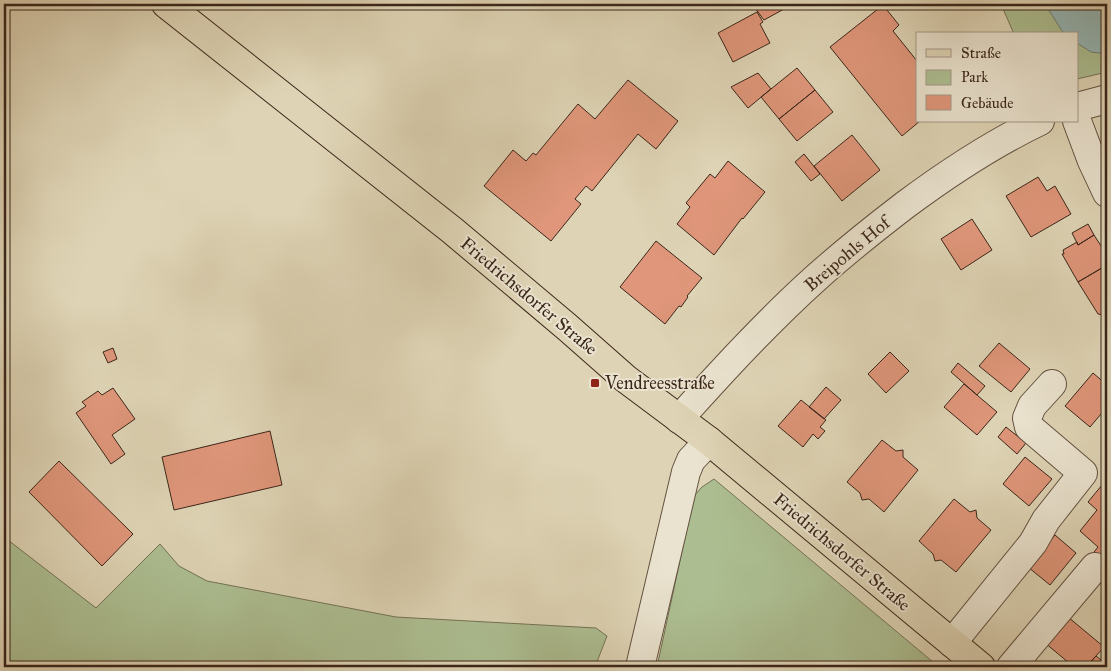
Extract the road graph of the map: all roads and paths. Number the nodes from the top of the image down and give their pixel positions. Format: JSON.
{"nodes":[{"id":1,"x":166,"y":4,"type":"edge"},
{"id":2,"x":1107,"y":99,"type":"edge"},
{"id":3,"x":1078,"y":107,"type":"edge"},
{"id":4,"x":1038,"y":122,"type":"edge"},
{"id":5,"x":1077,"y":122,"type":"edge"},
{"id":6,"x":1107,"y":194,"type":"edge"},
{"id":7,"x":1052,"y":384,"type":"dead end"},
{"id":8,"x":679,"y":419,"type":"junction"},
{"id":9,"x":709,"y":441,"type":"junction"},
{"id":10,"x":1095,"y":567,"type":"dead end"},
{"id":11,"x":952,"y":643,"type":"junction"},
{"id":12,"x":640,"y":667,"type":"edge"},
{"id":13,"x":981,"y":667,"type":"edge"},
{"id":14,"x":1011,"y":667,"type":"edge"}],
"edges":[{"from":1,"to":8,"type":"main road","name":"Friedrichsdorfer Straße"},
{"from":2,"to":3,"type":"street"},
{"from":4,"to":8,"type":"street","name":"Breipohls Hof"},
{"from":5,"to":6,"type":"street"},
{"from":7,"to":11,"type":"street"},
{"from":8,"to":9,"type":"main road","name":"Friedrichsdorfer Straße"},
{"from":9,"to":11,"type":"main road","name":"Friedrichsdorfer Straße"},
{"from":9,"to":12,"type":"street"},
{"from":10,"to":14,"type":"street"},
{"from":11,"to":13,"type":"main road","name":"Friedrichsdorfer Straße"}]}
